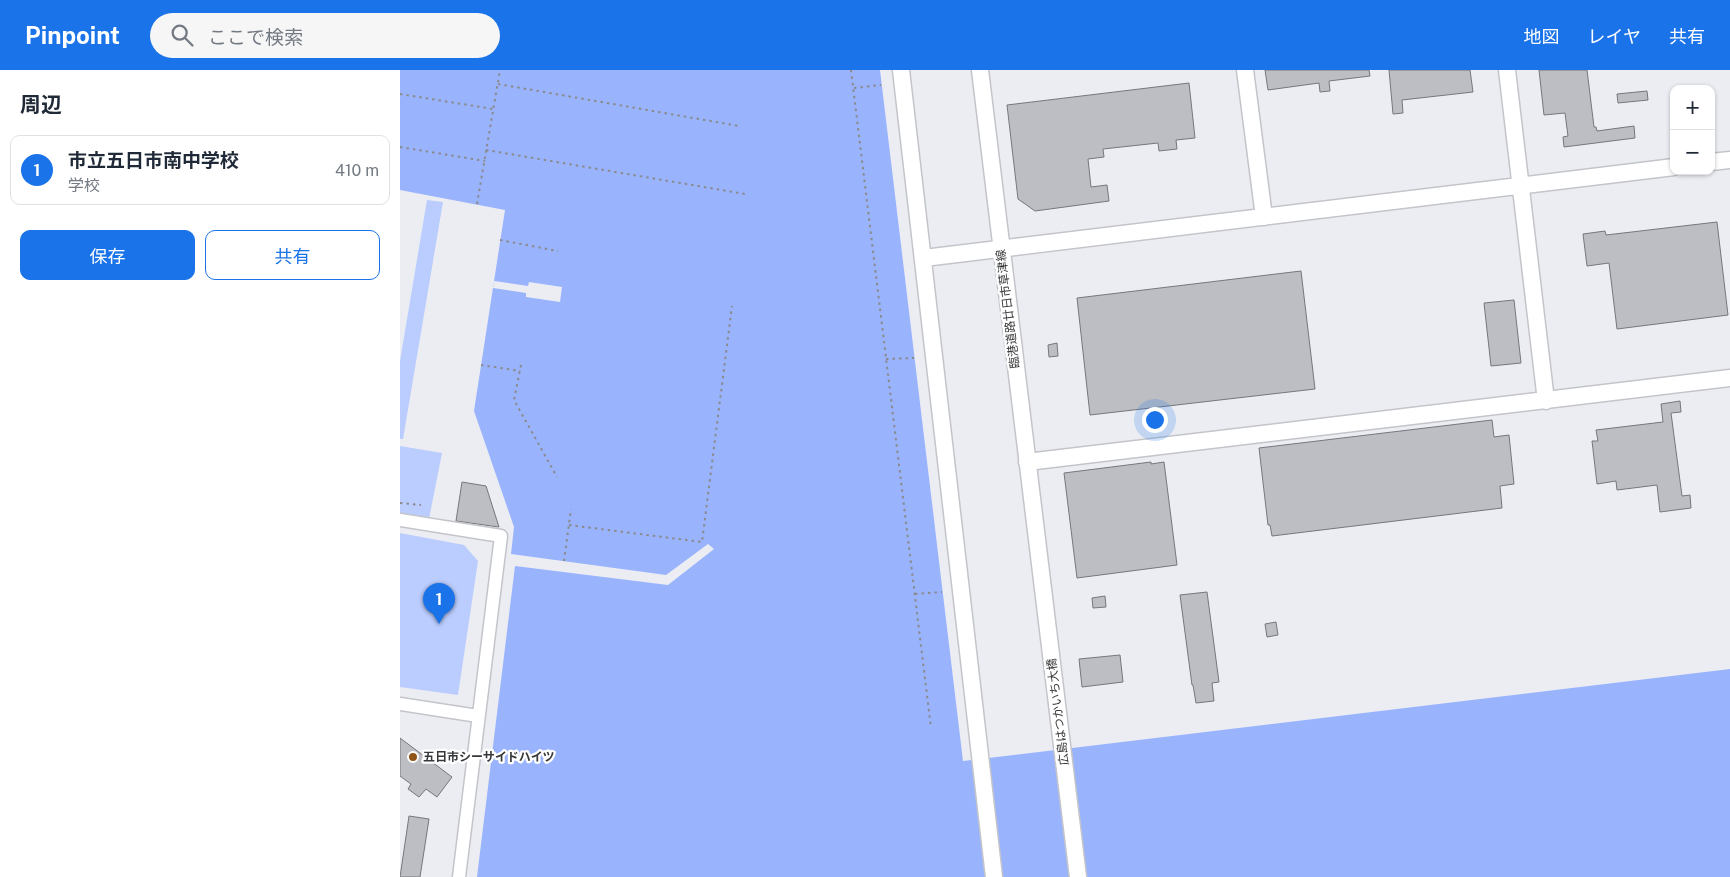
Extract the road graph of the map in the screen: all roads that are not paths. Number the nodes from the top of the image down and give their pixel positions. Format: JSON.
{"nodes":[{"id":1,"x":901,"y":70,"type":"edge"},
{"id":2,"x":980,"y":70,"type":"edge"},
{"id":3,"x":1245,"y":70,"type":"edge"},
{"id":4,"x":1507,"y":70,"type":"edge"},
{"id":5,"x":1730,"y":160,"type":"edge"},
{"id":6,"x":1715,"y":162,"type":"edge"},
{"id":7,"x":1670,"y":167,"type":"edge"},
{"id":8,"x":1521,"y":186,"type":"junction"},
{"id":9,"x":1264,"y":217,"type":"junction"},
{"id":10,"x":1001,"y":249,"type":"junction"},
{"id":11,"x":924,"y":258,"type":"junction"},
{"id":12,"x":1730,"y":378,"type":"edge"},
{"id":13,"x":1546,"y":401,"type":"junction"},
{"id":14,"x":1026,"y":462,"type":"junction"},
{"id":15,"x":400,"y":520,"type":"edge"},
{"id":16,"x":1037,"y":548,"type":"joint"},
{"id":17,"x":400,"y":704,"type":"edge"},
{"id":18,"x":478,"y":716,"type":"junction"},
{"id":19,"x":459,"y":877,"type":"edge"},
{"id":20,"x":994,"y":877,"type":"edge"},
{"id":21,"x":1078,"y":877,"type":"edge"}],
"edges":[{"from":1,"to":11,"type":"street"},
{"from":2,"to":10,"type":"street","name":"臨港道路廿日市草津線"},
{"from":3,"to":9,"type":"street"},
{"from":4,"to":8,"type":"street"},
{"from":5,"to":6,"type":"street"},
{"from":7,"to":8,"type":"street"},
{"from":8,"to":9,"type":"street"},
{"from":8,"to":13,"type":"street"},
{"from":9,"to":10,"type":"street"},
{"from":10,"to":11,"type":"street"},
{"from":10,"to":14,"type":"street","name":"臨港道路廿日市草津線"},
{"from":11,"to":20,"type":"street"},
{"from":12,"to":13,"type":"street"},
{"from":13,"to":14,"type":"street"},
{"from":14,"to":16,"type":"street","name":"臨港道路廿日市草津線"},
{"from":15,"to":18,"type":"street"},
{"from":16,"to":21,"type":"street","name":"広島はつかいち大橋"},
{"from":17,"to":18,"type":"street"},
{"from":18,"to":19,"type":"street"}]}
